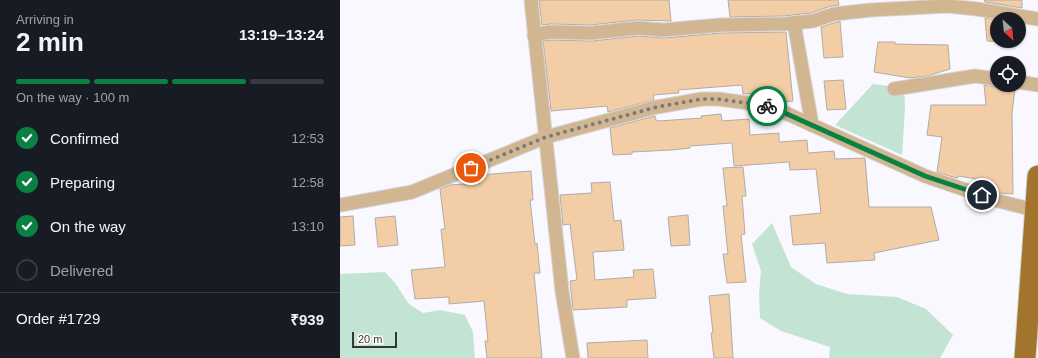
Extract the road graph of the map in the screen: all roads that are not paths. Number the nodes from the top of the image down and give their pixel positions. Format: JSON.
{"nodes":[{"id":1,"x":531,"y":0,"type":"edge"},
{"id":2,"x":1038,"y":19,"type":"edge"},
{"id":3,"x":794,"y":23,"type":"junction"},
{"id":4,"x":534,"y":35,"type":"junction"},
{"id":5,"x":990,"y":78,"type":"edge"},
{"id":6,"x":1026,"y":83,"type":"edge"},
{"id":7,"x":1038,"y":85,"type":"edge"},
{"id":8,"x":894,"y":89,"type":"dead end"},
{"id":9,"x":812,"y":125,"type":"junction"},
{"id":10,"x":546,"y":137,"type":"junction"},
{"id":11,"x":1038,"y":176,"type":"edge"},
{"id":12,"x":340,"y":205,"type":"edge"},
{"id":13,"x":1037,"y":211,"type":"edge"},
{"id":14,"x":573,"y":358,"type":"edge"},
{"id":15,"x":1025,"y":358,"type":"edge"}],
"edges":[{"from":1,"to":4,"type":"street"},
{"from":2,"to":3,"type":"street"},
{"from":3,"to":4,"type":"street"},
{"from":3,"to":9,"type":"street"},
{"from":4,"to":10,"type":"street"},
{"from":5,"to":8,"type":"street"},
{"from":6,"to":7,"type":"street"},
{"from":9,"to":10,"type":"street"},
{"from":9,"to":13,"type":"street"},
{"from":10,"to":12,"type":"street"},
{"from":10,"to":14,"type":"street"},
{"from":11,"to":13,"type":"highway"},
{"from":13,"to":15,"type":"highway"}]}
